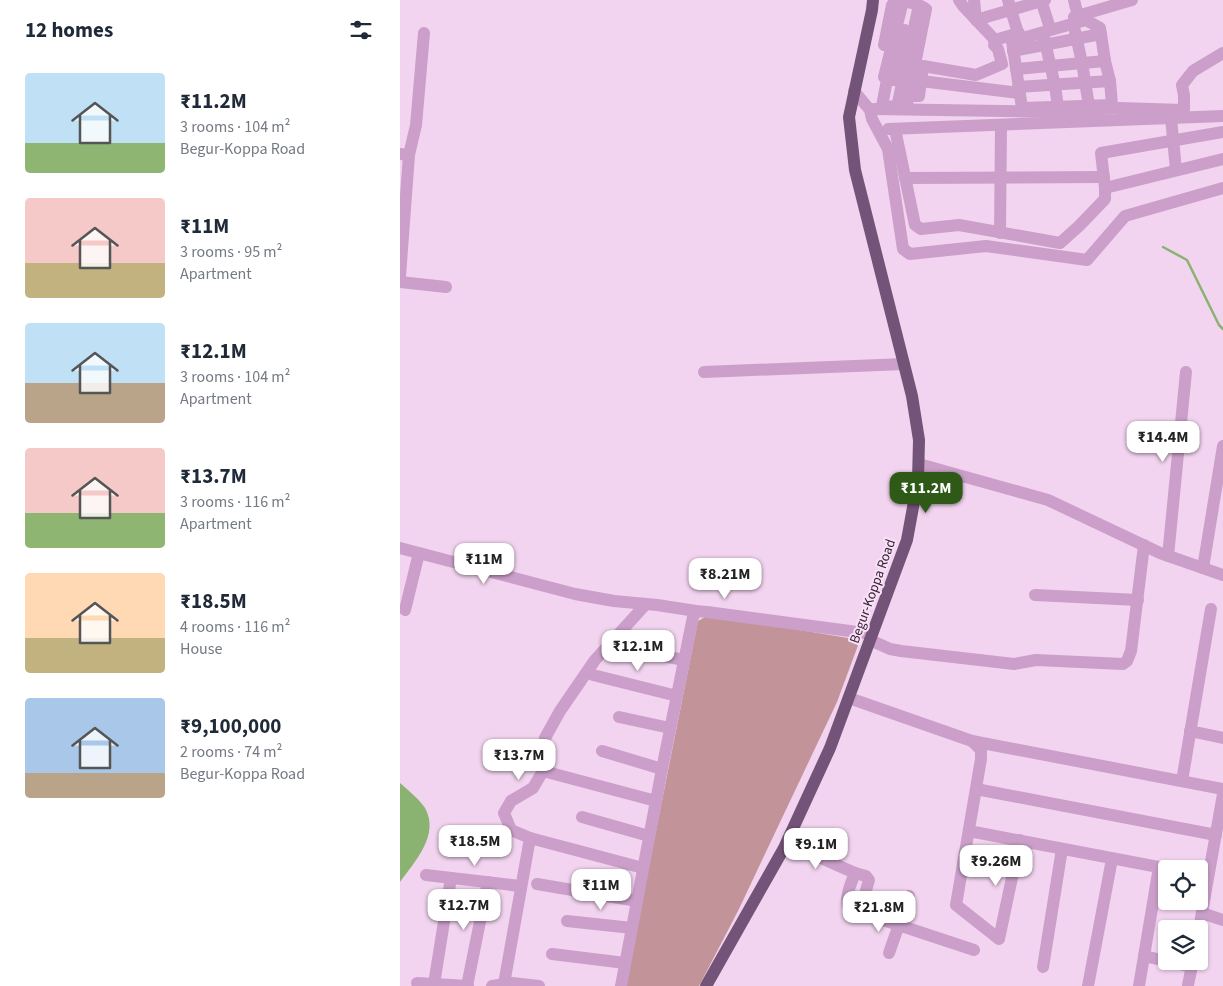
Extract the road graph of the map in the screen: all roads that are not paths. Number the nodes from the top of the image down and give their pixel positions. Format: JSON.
{"nodes":[{"id":1,"x":873,"y":0,"type":"edge"},
{"id":2,"x":898,"y":0,"type":"edge"},
{"id":3,"x":959,"y":0,"type":"edge"},
{"id":4,"x":974,"y":0,"type":"edge"},
{"id":5,"x":1042,"y":0,"type":"edge"},
{"id":6,"x":1074,"y":0,"type":"edge"},
{"id":7,"x":1132,"y":0,"type":"edge"},
{"id":8,"x":1107,"y":4,"type":"edge"},
{"id":9,"x":1009,"y":5,"type":"edge"},
{"id":10,"x":976,"y":20,"type":"junction"},
{"id":11,"x":1076,"y":20,"type":"junction"},
{"id":12,"x":424,"y":33,"type":"dead end"},
{"id":13,"x":1018,"y":34,"type":"junction"},
{"id":14,"x":1046,"y":34,"type":"junction"},
{"id":15,"x":1100,"y":34,"type":"junction"},
{"id":16,"x":1077,"y":39,"type":"junction"},
{"id":17,"x":995,"y":40,"type":"junction"},
{"id":18,"x":906,"y":45,"type":"junction"},
{"id":19,"x":1223,"y":54,"type":"edge"},
{"id":20,"x":1105,"y":61,"type":"junction"},
{"id":21,"x":1082,"y":63,"type":"junction"},
{"id":22,"x":1050,"y":66,"type":"junction"},
{"id":23,"x":1016,"y":69,"type":"junction"},
{"id":24,"x":921,"y":81,"type":"junction"},
{"id":25,"x":1110,"y":81,"type":"junction"},
{"id":26,"x":1086,"y":83,"type":"junction"},
{"id":27,"x":1054,"y":86,"type":"junction"},
{"id":28,"x":1019,"y":90,"type":"junction"},
{"id":29,"x":854,"y":91,"type":"junction"},
{"id":30,"x":909,"y":96,"type":"junction"},
{"id":31,"x":1089,"y":106,"type":"junction"},
{"id":32,"x":1058,"y":107,"type":"junction"},
{"id":33,"x":906,"y":109,"type":"junction"},
{"id":34,"x":1223,"y":116,"type":"edge"},
{"id":35,"x":1171,"y":118,"type":"junction"},
{"id":36,"x":875,"y":119,"type":"junction"},
{"id":37,"x":1001,"y":125,"type":"junction"},
{"id":38,"x":895,"y":129,"type":"junction"},
{"id":39,"x":1223,"y":132,"type":"edge"},
{"id":40,"x":1173,"y":141,"type":"junction"},
{"id":41,"x":405,"y":155,"type":"edge"},
{"id":42,"x":1223,"y":158,"type":"edge"},
{"id":43,"x":1176,"y":170,"type":"junction"},
{"id":44,"x":1001,"y":177,"type":"junction"},
{"id":45,"x":905,"y":178,"type":"junction"},
{"id":46,"x":1104,"y":182,"type":"junction"},
{"id":47,"x":1223,"y":188,"type":"edge"},
{"id":48,"x":1000,"y":233,"type":"junction"},
{"id":49,"x":400,"y":276,"type":"edge"},
{"id":50,"x":400,"y":282,"type":"edge"},
{"id":51,"x":446,"y":286,"type":"dead end"},
{"id":52,"x":904,"y":364,"type":"junction"},
{"id":53,"x":704,"y":372,"type":"dead end"},
{"id":54,"x":1186,"y":372,"type":"dead end"},
{"id":55,"x":1223,"y":446,"type":"edge"},
{"id":56,"x":919,"y":464,"type":"junction"},
{"id":57,"x":1144,"y":546,"type":"junction"},
{"id":58,"x":400,"y":548,"type":"edge"},
{"id":59,"x":419,"y":554,"type":"junction"},
{"id":60,"x":1168,"y":556,"type":"junction"},
{"id":61,"x":1204,"y":568,"type":"junction"},
{"id":62,"x":1223,"y":575,"type":"edge"},
{"id":63,"x":1035,"y":595,"type":"dead end"},
{"id":64,"x":1138,"y":600,"type":"junction"},
{"id":65,"x":646,"y":604,"type":"junction"},
{"id":66,"x":1211,"y":609,"type":"dead end"},
{"id":67,"x":406,"y":610,"type":"dead end"},
{"id":68,"x":696,"y":611,"type":"junction"},
{"id":69,"x":871,"y":637,"type":"junction"},
{"id":70,"x":642,"y":652,"type":"dead end"},
{"id":71,"x":684,"y":660,"type":"junction"},
{"id":72,"x":593,"y":675,"type":"dead end"},
{"id":73,"x":677,"y":696,"type":"junction"},
{"id":74,"x":849,"y":698,"type":"junction"},
{"id":75,"x":619,"y":717,"type":"dead end"},
{"id":76,"x":670,"y":728,"type":"junction"},
{"id":77,"x":1190,"y":731,"type":"junction"},
{"id":78,"x":1223,"y":738,"type":"edge"},
{"id":79,"x":972,"y":741,"type":"junction"},
{"id":80,"x":602,"y":751,"type":"dead end"},
{"id":81,"x":662,"y":769,"type":"junction"},
{"id":82,"x":543,"y":771,"type":"junction"},
{"id":83,"x":1182,"y":781,"type":"junction"},
{"id":84,"x":976,"y":789,"type":"junction"},
{"id":85,"x":1223,"y":789,"type":"edge"},
{"id":86,"x":1223,"y":794,"type":"edge"},
{"id":87,"x":656,"y":802,"type":"junction"},
{"id":88,"x":582,"y":816,"type":"dead end"},
{"id":89,"x":969,"y":831,"type":"junction"},
{"id":90,"x":1216,"y":835,"type":"junction"},
{"id":91,"x":649,"y":836,"type":"junction"},
{"id":92,"x":530,"y":838,"type":"junction"},
{"id":93,"x":1020,"y":840,"type":"junction"},
{"id":94,"x":787,"y":842,"type":"junction"},
{"id":95,"x":1062,"y":848,"type":"junction"},
{"id":96,"x":1112,"y":859,"type":"junction"},
{"id":97,"x":1208,"y":862,"type":"edge"},
{"id":98,"x":1158,"y":867,"type":"edge"},
{"id":99,"x":643,"y":868,"type":"junction"},
{"id":100,"x":855,"y":873,"type":"junction"},
{"id":101,"x":426,"y":875,"type":"dead end"},
{"id":102,"x":452,"y":878,"type":"junction"},
{"id":103,"x":488,"y":882,"type":"junction"},
{"id":104,"x":537,"y":884,"type":"dead end"},
{"id":105,"x":520,"y":886,"type":"junction"},
{"id":106,"x":1158,"y":894,"type":"edge"},
{"id":107,"x":909,"y":896,"type":"dead end"},
{"id":108,"x":637,"y":901,"type":"junction"},
{"id":109,"x":1202,"y":910,"type":"edge"},
{"id":110,"x":860,"y":912,"type":"junction"},
{"id":111,"x":1202,"y":913,"type":"junction"},
{"id":112,"x":1201,"y":920,"type":"edge"},
{"id":113,"x":1223,"y":920,"type":"edge"},
{"id":114,"x":567,"y":921,"type":"dead end"},
{"id":115,"x":900,"y":926,"type":"junction"},
{"id":116,"x":632,"y":928,"type":"junction"},
{"id":117,"x":974,"y":950,"type":"dead end"},
{"id":118,"x":890,"y":953,"type":"dead end"},
{"id":119,"x":552,"y":954,"type":"dead end"},
{"id":120,"x":1144,"y":956,"type":"junction"},
{"id":121,"x":1158,"y":959,"type":"edge"},
{"id":122,"x":625,"y":963,"type":"junction"},
{"id":123,"x":1043,"y":967,"type":"dead end"},
{"id":124,"x":1191,"y":970,"type":"edge"},
{"id":125,"x":417,"y":983,"type":"dead end"},
{"id":126,"x":434,"y":984,"type":"junction"},
{"id":127,"x":498,"y":985,"type":"edge"},
{"id":128,"x":1188,"y":985,"type":"dead end"},
{"id":129,"x":468,"y":986,"type":"edge"},
{"id":130,"x":538,"y":986,"type":"edge"},
{"id":131,"x":621,"y":986,"type":"edge"},
{"id":132,"x":706,"y":986,"type":"edge"},
{"id":133,"x":1088,"y":986,"type":"edge"},
{"id":134,"x":1139,"y":986,"type":"edge"}],
"edges":[{"from":1,"to":29,"type":"main road","name":"Begur-Koppa Road"},
{"from":2,"to":36,"type":"street"},
{"from":3,"to":10,"type":"street"},
{"from":4,"to":10,"type":"street"},
{"from":5,"to":9,"type":"street"},
{"from":5,"to":14,"type":"street"},
{"from":6,"to":11,"type":"street"},
{"from":7,"to":8,"type":"street"},
{"from":8,"to":11,"type":"street"},
{"from":9,"to":10,"type":"street"},
{"from":9,"to":13,"type":"street"},
{"from":10,"to":17,"type":"street"},
{"from":11,"to":14,"type":"street"},
{"from":11,"to":15,"type":"street"},
{"from":11,"to":16,"type":"street"},
{"from":12,"to":41,"type":"street"},
{"from":13,"to":14,"type":"street"},
{"from":13,"to":17,"type":"street"},
{"from":14,"to":16,"type":"street"},
{"from":14,"to":22,"type":"street"},
{"from":14,"to":23,"type":"street"},
{"from":15,"to":16,"type":"street"},
{"from":15,"to":20,"type":"street"},
{"from":16,"to":21,"type":"street"},
{"from":17,"to":24,"type":"street"},
{"from":18,"to":18,"type":"street"},
{"from":18,"to":18,"type":"street"},
{"from":18,"to":30,"type":"street"},
{"from":19,"to":33,"type":"street"},
{"from":20,"to":21,"type":"street"},
{"from":20,"to":25,"type":"street"},
{"from":21,"to":22,"type":"street"},
{"from":21,"to":26,"type":"street"},
{"from":22,"to":23,"type":"street"},
{"from":22,"to":27,"type":"street"},
{"from":23,"to":28,"type":"street"},
{"from":24,"to":28,"type":"street"},
{"from":24,"to":30,"type":"street"},
{"from":25,"to":26,"type":"street"},
{"from":25,"to":31,"type":"street"},
{"from":26,"to":27,"type":"street"},
{"from":26,"to":31,"type":"street"},
{"from":27,"to":28,"type":"street"},
{"from":27,"to":32,"type":"street"},
{"from":28,"to":32,"type":"street"},
{"from":29,"to":36,"type":"street"},
{"from":29,"to":52,"type":"main road","name":"Begur-Koppa Road"},
{"from":30,"to":33,"type":"street"},
{"from":31,"to":32,"type":"street"},
{"from":33,"to":36,"type":"street"},
{"from":34,"to":35,"type":"street"},
{"from":35,"to":37,"type":"street"},
{"from":35,"to":40,"type":"street"},
{"from":36,"to":38,"type":"street"},
{"from":36,"to":47,"type":"street"},
{"from":37,"to":38,"type":"street"},
{"from":37,"to":44,"type":"street"},
{"from":38,"to":45,"type":"street"},
{"from":39,"to":40,"type":"street"},
{"from":40,"to":43,"type":"street"},
{"from":40,"to":46,"type":"street"},
{"from":41,"to":49,"type":"street"},
{"from":42,"to":43,"type":"street"},
{"from":43,"to":46,"type":"street"},
{"from":44,"to":45,"type":"street"},
{"from":44,"to":46,"type":"street"},
{"from":44,"to":48,"type":"street"},
{"from":45,"to":48,"type":"street"},
{"from":46,"to":48,"type":"street"},
{"from":50,"to":51,"type":"street"},
{"from":52,"to":53,"type":"street"},
{"from":52,"to":56,"type":"main road","name":"Begur-Koppa Road"},
{"from":54,"to":60,"type":"street"},
{"from":55,"to":61,"type":"street"},
{"from":56,"to":57,"type":"street"},
{"from":56,"to":69,"type":"main road","name":"Begur-Koppa Road"},
{"from":57,"to":60,"type":"street"},
{"from":57,"to":64,"type":"street"},
{"from":58,"to":59,"type":"street"},
{"from":59,"to":65,"type":"street"},
{"from":59,"to":67,"type":"street"},
{"from":60,"to":61,"type":"street"},
{"from":61,"to":62,"type":"street"},
{"from":63,"to":64,"type":"street"},
{"from":64,"to":69,"type":"street"},
{"from":65,"to":68,"type":"street"},
{"from":65,"to":82,"type":"street"},
{"from":66,"to":77,"type":"street"},
{"from":68,"to":69,"type":"street"},
{"from":68,"to":71,"type":"street"},
{"from":69,"to":74,"type":"main road","name":"Begur-Koppa Road"},
{"from":70,"to":71,"type":"street"},
{"from":71,"to":73,"type":"street"},
{"from":72,"to":73,"type":"street"},
{"from":73,"to":76,"type":"street"},
{"from":74,"to":79,"type":"street"},
{"from":74,"to":94,"type":"main road","name":"Begur-Koppa Road"},
{"from":75,"to":76,"type":"street"},
{"from":76,"to":81,"type":"street"},
{"from":77,"to":78,"type":"street"},
{"from":77,"to":83,"type":"street"},
{"from":79,"to":83,"type":"street"},
{"from":79,"to":84,"type":"street"},
{"from":80,"to":81,"type":"street"},
{"from":81,"to":87,"type":"street"},
{"from":82,"to":87,"type":"street"},
{"from":82,"to":92,"type":"street"},
{"from":83,"to":85,"type":"street"},
{"from":84,"to":89,"type":"street"},
{"from":84,"to":90,"type":"street"},
{"from":86,"to":90,"type":"street"},
{"from":87,"to":91,"type":"street"},
{"from":88,"to":91,"type":"street"},
{"from":89,"to":93,"type":"street"},
{"from":89,"to":93,"type":"street"},
{"from":90,"to":97,"type":"street"},
{"from":91,"to":99,"type":"street"},
{"from":92,"to":99,"type":"street"},
{"from":92,"to":105,"type":"street"},
{"from":93,"to":95,"type":"street"},
{"from":94,"to":100,"type":"street"},
{"from":94,"to":132,"type":"main road","name":"Begur-Koppa Road"},
{"from":95,"to":96,"type":"street"},
{"from":95,"to":123,"type":"street"},
{"from":96,"to":98,"type":"street"},
{"from":96,"to":133,"type":"street"},
{"from":99,"to":108,"type":"street"},
{"from":100,"to":110,"type":"street"},
{"from":100,"to":110,"type":"street"},
{"from":101,"to":102,"type":"street"},
{"from":102,"to":103,"type":"street"},
{"from":102,"to":126,"type":"street"},
{"from":103,"to":105,"type":"street"},
{"from":103,"to":129,"type":"street"},
{"from":104,"to":108,"type":"street"},
{"from":105,"to":127,"type":"street"},
{"from":106,"to":120,"type":"street"},
{"from":107,"to":115,"type":"street"},
{"from":108,"to":116,"type":"street"},
{"from":109,"to":111,"type":"street"},
{"from":110,"to":115,"type":"street"},
{"from":111,"to":112,"type":"street"},
{"from":111,"to":113,"type":"street"},
{"from":114,"to":116,"type":"street"},
{"from":115,"to":117,"type":"street"},
{"from":115,"to":118,"type":"street"},
{"from":116,"to":122,"type":"street"},
{"from":119,"to":122,"type":"street"},
{"from":120,"to":121,"type":"street"},
{"from":120,"to":134,"type":"street"},
{"from":122,"to":131,"type":"street"},
{"from":124,"to":128,"type":"street"},
{"from":125,"to":126,"type":"street"},
{"from":126,"to":129,"type":"street"},
{"from":127,"to":130,"type":"street"}]}
